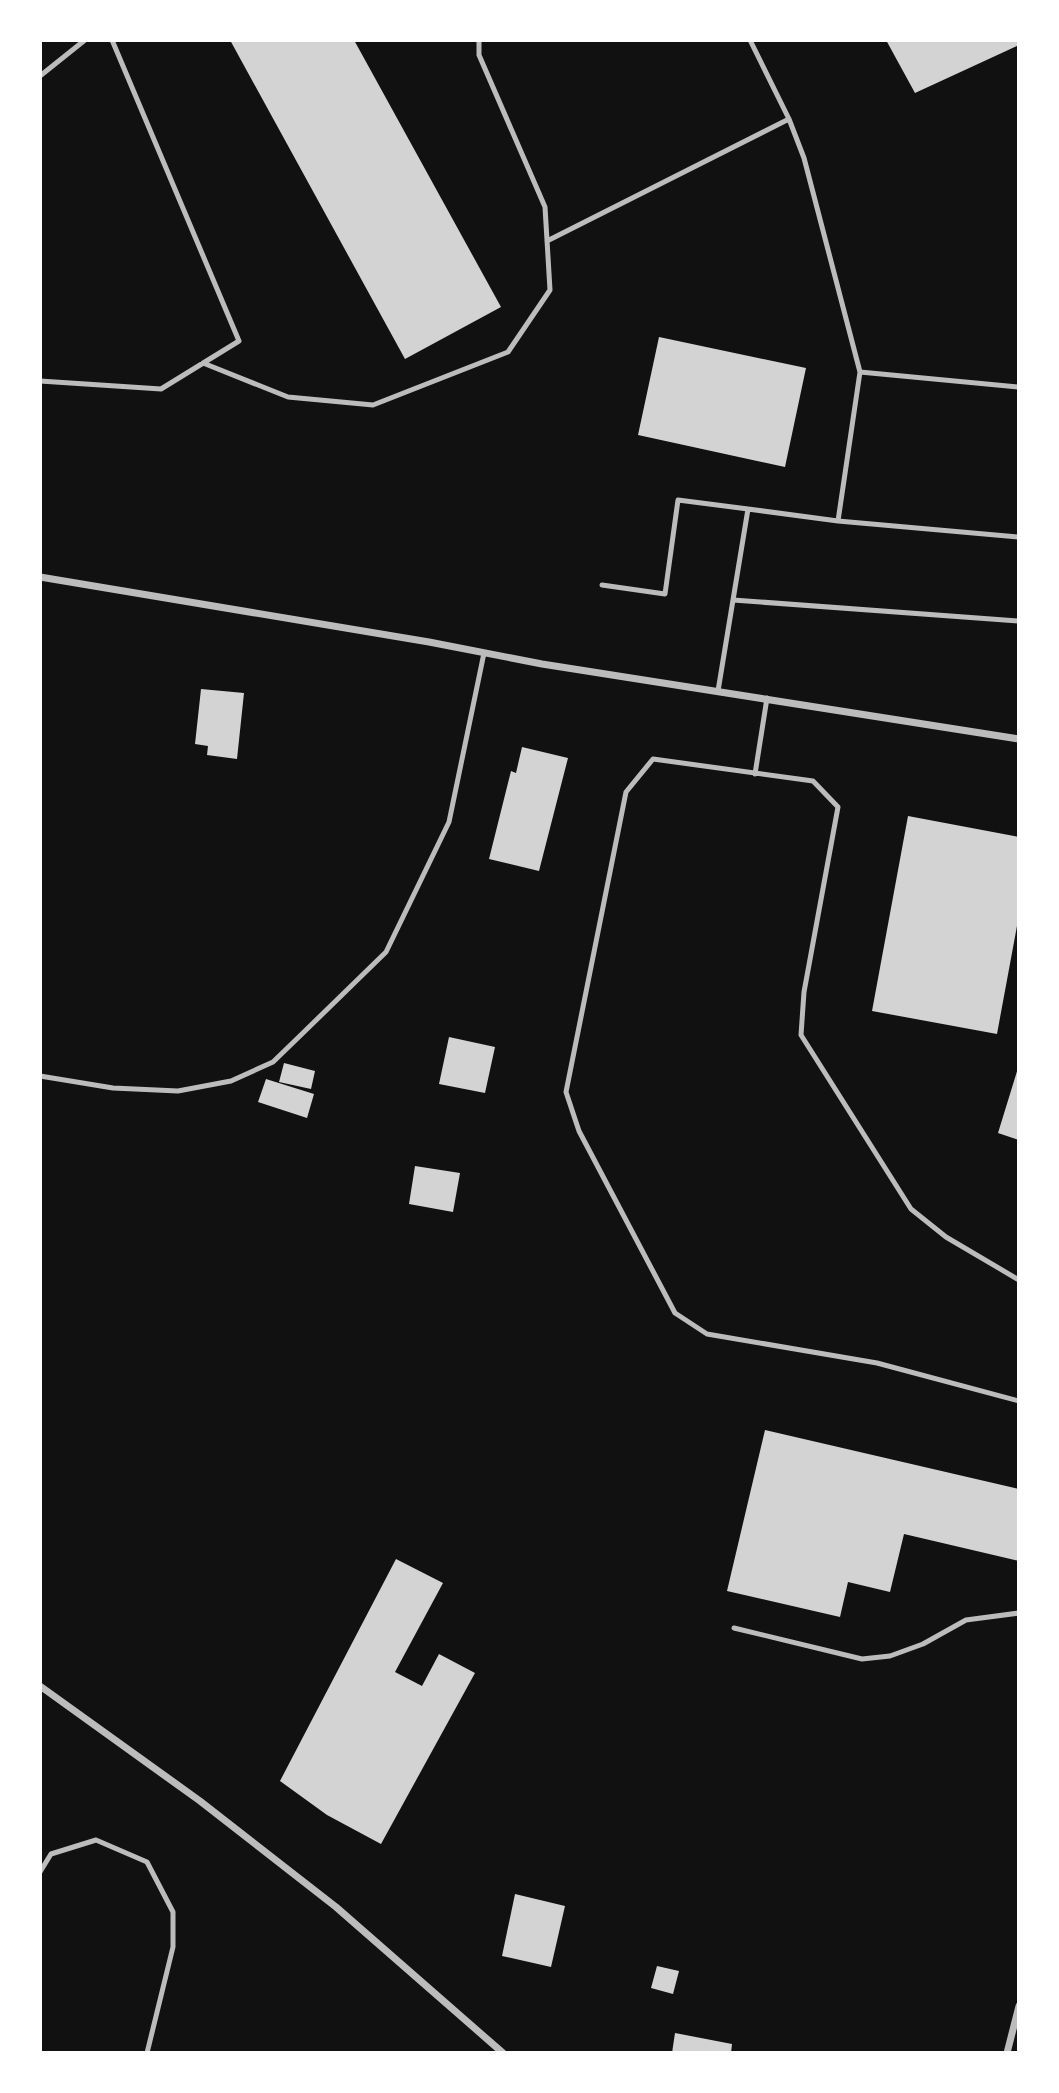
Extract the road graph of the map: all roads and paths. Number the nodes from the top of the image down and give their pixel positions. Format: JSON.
{"nodes":[{"id":1,"x":85,"y":40,"type":"edge"},
{"id":2,"x":112,"y":40,"type":"edge"},
{"id":3,"x":479,"y":40,"type":"edge"},
{"id":4,"x":750,"y":40,"type":"edge"},
{"id":5,"x":40,"y":76,"type":"edge"},
{"id":6,"x":789,"y":119,"type":"junction"},
{"id":7,"x":547,"y":241,"type":"junction"},
{"id":8,"x":203,"y":363,"type":"junction"},
{"id":9,"x":860,"y":372,"type":"junction"},
{"id":10,"x":40,"y":381,"type":"edge"},
{"id":11,"x":1019,"y":387,"type":"edge"},
{"id":12,"x":748,"y":509,"type":"junction"},
{"id":13,"x":838,"y":521,"type":"junction"},
{"id":14,"x":1019,"y":537,"type":"edge"},
{"id":15,"x":40,"y":577,"type":"edge"},
{"id":16,"x":602,"y":585,"type":"dead end"},
{"id":17,"x":733,"y":600,"type":"junction"},
{"id":18,"x":1019,"y":621,"type":"edge"},
{"id":19,"x":484,"y":653,"type":"junction"},
{"id":20,"x":718,"y":691,"type":"junction"},
{"id":21,"x":768,"y":698,"type":"junction"},
{"id":22,"x":1019,"y":739,"type":"edge"},
{"id":23,"x":755,"y":774,"type":"junction"},
{"id":24,"x":40,"y":1076,"type":"edge"},
{"id":25,"x":1019,"y":1280,"type":"edge"},
{"id":26,"x":1019,"y":1401,"type":"edge"},
{"id":27,"x":1019,"y":1613,"type":"edge"},
{"id":28,"x":734,"y":1628,"type":"dead end"},
{"id":29,"x":40,"y":1686,"type":"edge"},
{"id":30,"x":40,"y":1872,"type":"edge"},
{"id":31,"x":1019,"y":2006,"type":"edge"},
{"id":32,"x":147,"y":2053,"type":"edge"},
{"id":33,"x":503,"y":2053,"type":"edge"},
{"id":34,"x":1007,"y":2053,"type":"edge"}],
"edges":[{"from":1,"to":5,"type":"lane"},
{"from":2,"to":8,"type":"lane"},
{"from":3,"to":7,"type":"lane"},
{"from":4,"to":6,"type":"lane"},
{"from":6,"to":7,"type":"lane"},
{"from":6,"to":9,"type":"lane"},
{"from":7,"to":8,"type":"lane"},
{"from":8,"to":10,"type":"lane"},
{"from":9,"to":11,"type":"lane"},
{"from":9,"to":13,"type":"lane"},
{"from":12,"to":13,"type":"lane"},
{"from":12,"to":16,"type":"lane"},
{"from":12,"to":17,"type":"lane"},
{"from":13,"to":14,"type":"lane"},
{"from":15,"to":19,"type":"street"},
{"from":17,"to":18,"type":"lane"},
{"from":17,"to":20,"type":"lane"},
{"from":19,"to":20,"type":"street"},
{"from":19,"to":24,"type":"lane"},
{"from":20,"to":21,"type":"street"},
{"from":21,"to":22,"type":"street"},
{"from":21,"to":23,"type":"lane"},
{"from":23,"to":25,"type":"lane"},
{"from":23,"to":26,"type":"lane"},
{"from":27,"to":28,"type":"lane"},
{"from":29,"to":33,"type":"street"},
{"from":30,"to":32,"type":"lane"},
{"from":31,"to":34,"type":"street"}]}
